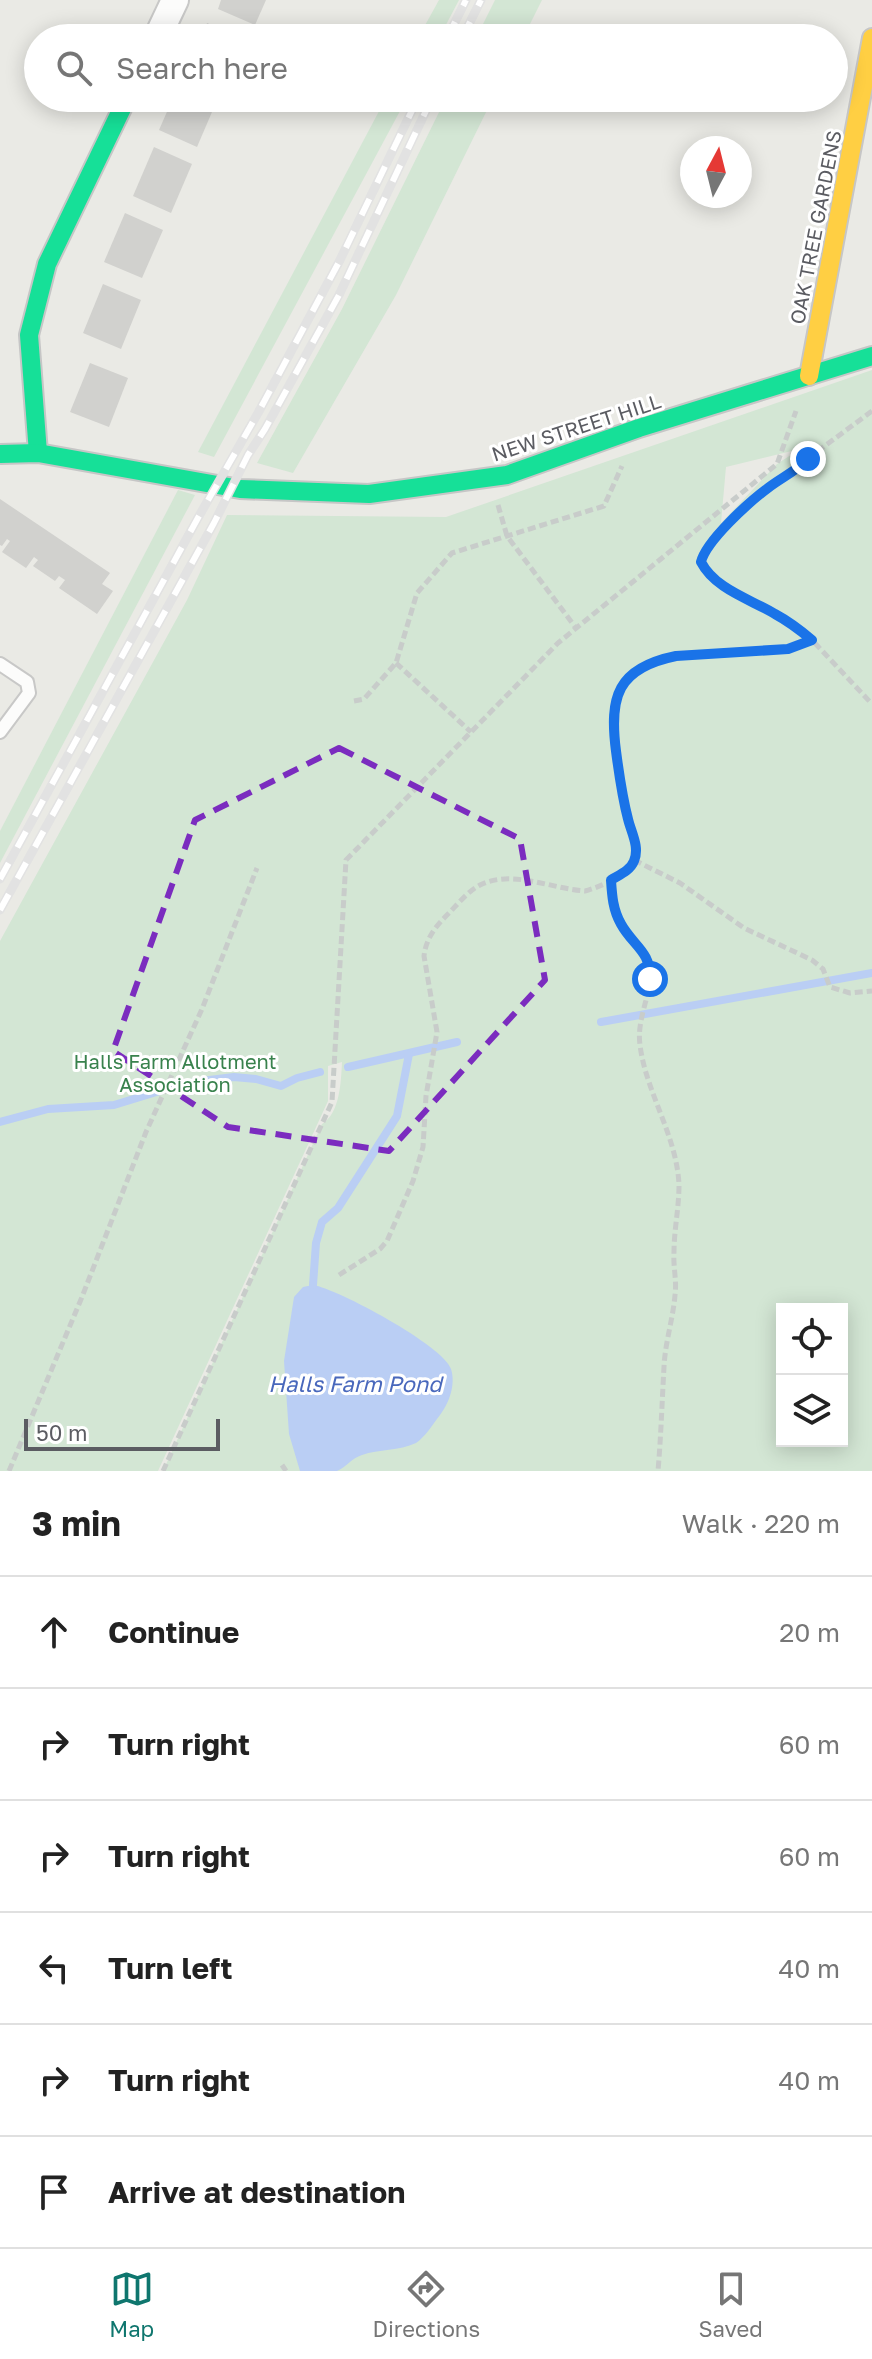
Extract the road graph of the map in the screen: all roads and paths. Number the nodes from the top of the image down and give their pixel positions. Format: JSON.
{"nodes":[{"id":1,"x":175,"y":0,"type":"edge"},
{"id":2,"x":164,"y":24,"type":"edge"},
{"id":3,"x":872,"y":38,"type":"edge"},
{"id":4,"x":120,"y":112,"type":"edge"},
{"id":5,"x":872,"y":356,"type":"edge"},
{"id":6,"x":809,"y":376,"type":"junction"},
{"id":7,"x":872,"y":411,"type":"edge"},
{"id":8,"x":639,"y":428,"type":"junction"},
{"id":9,"x":38,"y":453,"type":"junction"},
{"id":10,"x":0,"y":454,"type":"edge"},
{"id":11,"x":488,"y":478,"type":"junction"},
{"id":12,"x":507,"y":536,"type":"junction"},
{"id":13,"x":576,"y":628,"type":"junction"},
{"id":14,"x":812,"y":640,"type":"junction"},
{"id":15,"x":396,"y":663,"type":"junction"},
{"id":16,"x":0,"y":664,"type":"edge"},
{"id":17,"x":354,"y":701,"type":"dead end"},
{"id":18,"x":872,"y":704,"type":"edge"},
{"id":19,"x":0,"y":732,"type":"edge"},
{"id":20,"x":471,"y":732,"type":"junction"},
{"id":21,"x":634,"y":860,"type":"junction"},
{"id":22,"x":257,"y":868,"type":"dead end"},
{"id":23,"x":611,"y":880,"type":"junction"},
{"id":24,"x":872,"y":991,"type":"edge"},
{"id":25,"x":339,"y":1275,"type":"dead end"},
{"id":26,"x":9,"y":1471,"type":"edge"},
{"id":27,"x":163,"y":1471,"type":"edge"},
{"id":28,"x":658,"y":1471,"type":"edge"}],
"edges":[{"from":1,"to":2,"type":"street"},
{"from":3,"to":6,"type":"street","name":"OAK TREE GARDENS"},
{"from":4,"to":9,"type":"street"},
{"from":5,"to":6,"type":"street","name":"NEW STREET HILL"},
{"from":6,"to":8,"type":"street","name":"NEW STREET HILL"},
{"from":6,"to":13,"type":"path"},
{"from":7,"to":14,"type":"path"},
{"from":8,"to":11,"type":"street","name":"NEW STREET HILL"},
{"from":8,"to":12,"type":"path"},
{"from":9,"to":10,"type":"street","name":"NEW STREET HILL"},
{"from":9,"to":11,"type":"street","name":"NEW STREET HILL"},
{"from":11,"to":12,"type":"path"},
{"from":12,"to":13,"type":"path"},
{"from":12,"to":15,"type":"path"},
{"from":13,"to":20,"type":"path"},
{"from":14,"to":18,"type":"path"},
{"from":14,"to":21,"type":"path"},
{"from":15,"to":17,"type":"path"},
{"from":15,"to":20,"type":"path"},
{"from":16,"to":19,"type":"lane"},
{"from":20,"to":27,"type":"path"},
{"from":21,"to":23,"type":"path"},
{"from":21,"to":24,"type":"path"},
{"from":22,"to":26,"type":"path"},
{"from":23,"to":25,"type":"path"},
{"from":23,"to":28,"type":"path"}]}
